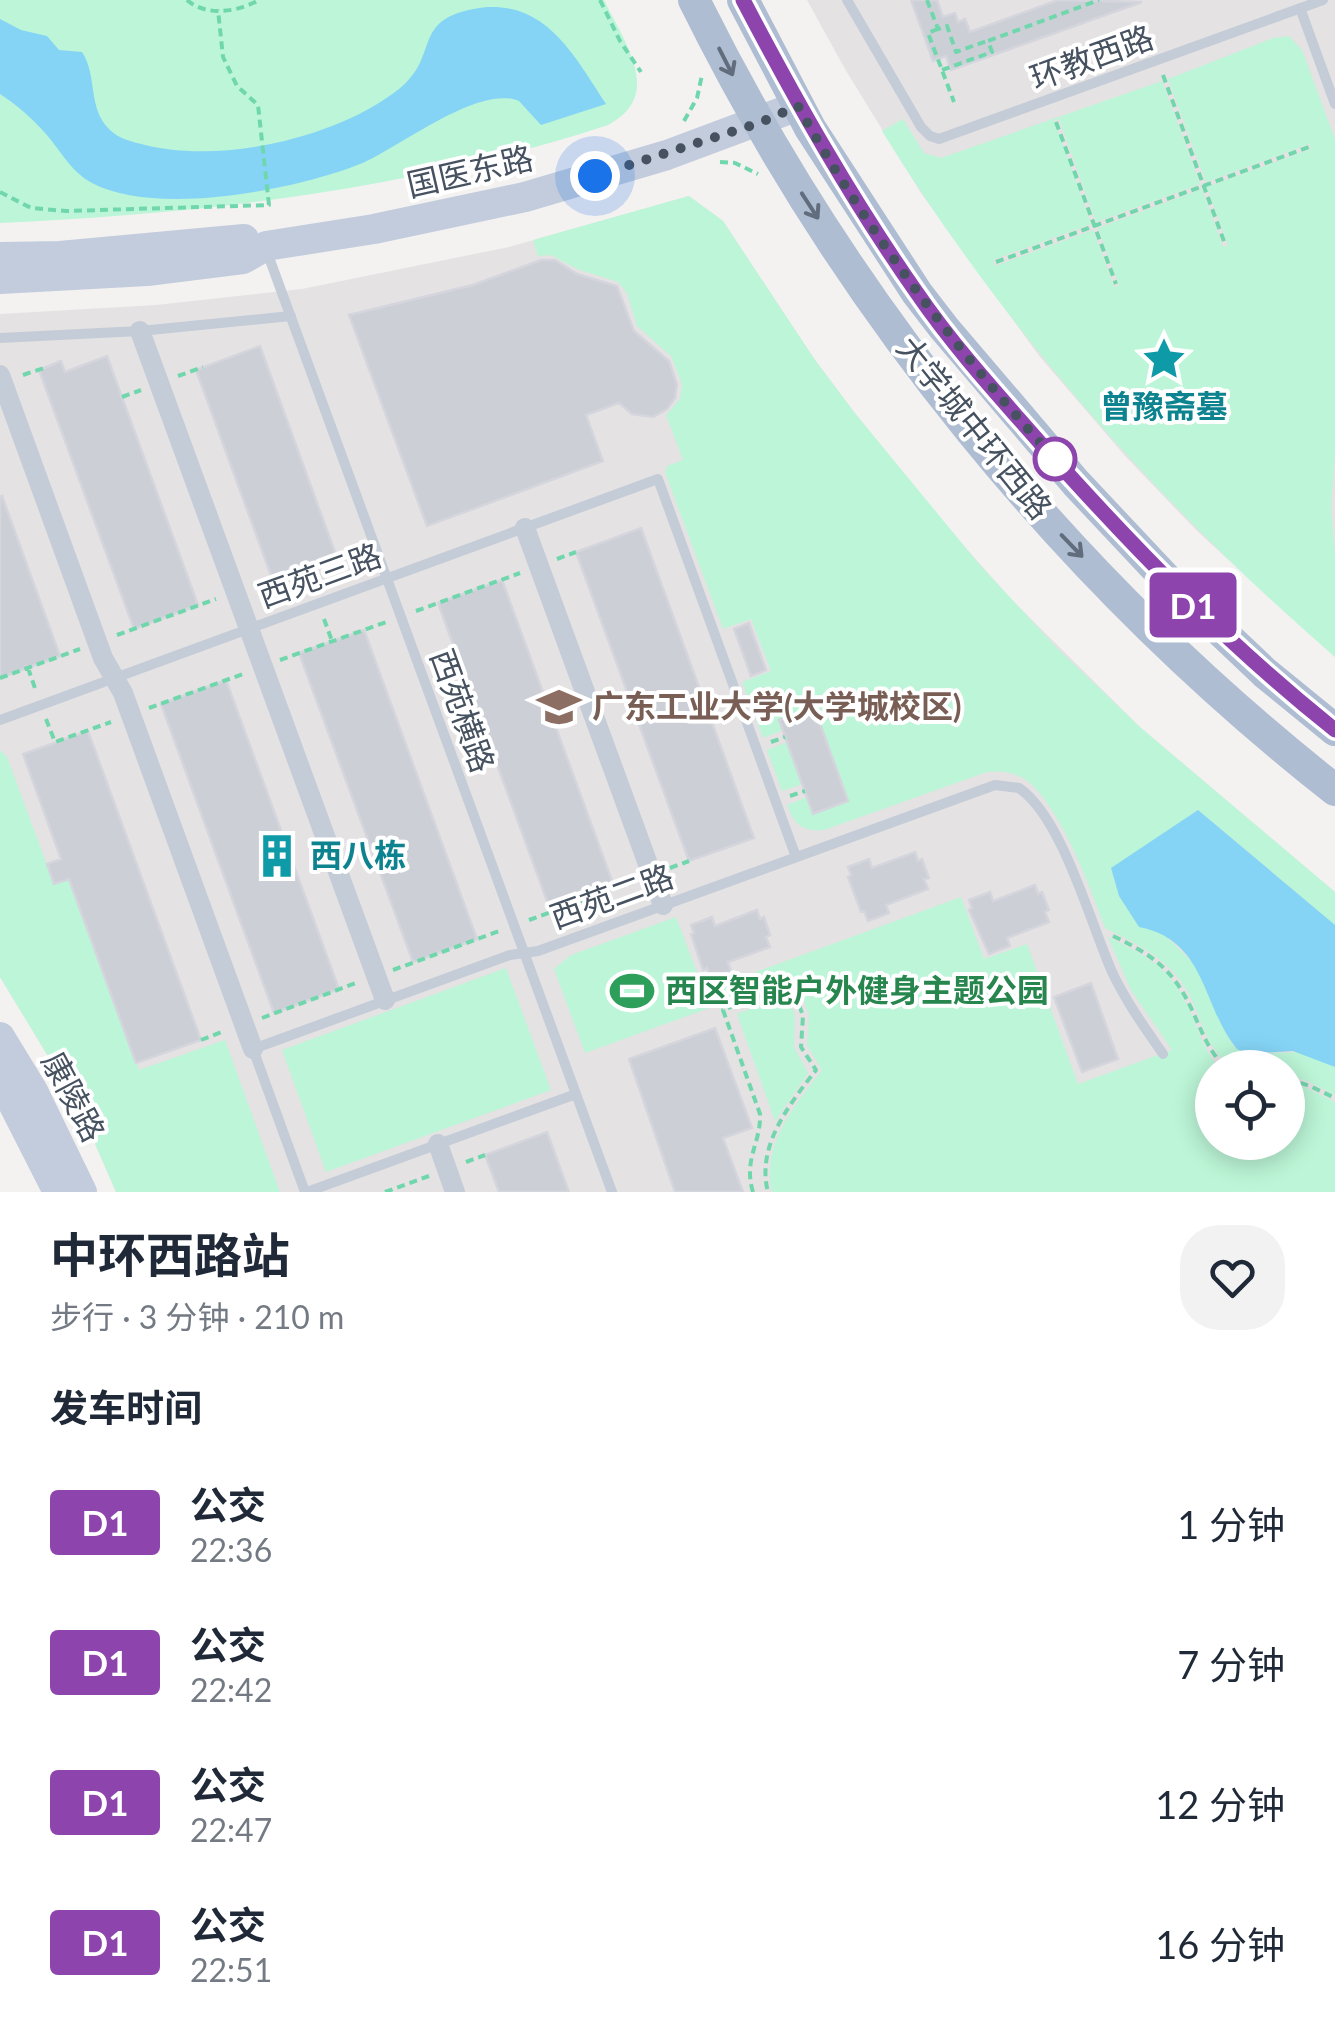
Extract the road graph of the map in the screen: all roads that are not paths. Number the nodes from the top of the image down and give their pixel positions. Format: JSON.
{"nodes":[{"id":1,"x":694,"y":0,"type":"edge"},
{"id":2,"x":743,"y":0,"type":"edge"},
{"id":3,"x":847,"y":0,"type":"edge"},
{"id":4,"x":1322,"y":0,"type":"edge"},
{"id":5,"x":1301,"y":5,"type":"edge"},
{"id":6,"x":1335,"y":104,"type":"edge"},
{"id":7,"x":798,"y":106,"type":"junction"},
{"id":8,"x":759,"y":123,"type":"junction"},
{"id":9,"x":266,"y":246,"type":"junction"},
{"id":10,"x":0,"y":257,"type":"edge"},
{"id":11,"x":0,"y":280,"type":"edge"},
{"id":12,"x":291,"y":316,"type":"junction"},
{"id":13,"x":140,"y":331,"type":"junction"},
{"id":14,"x":0,"y":338,"type":"edge"},
{"id":15,"x":0,"y":376,"type":"edge"},
{"id":16,"x":525,"y":528,"type":"junction"},
{"id":17,"x":387,"y":578,"type":"junction"},
{"id":18,"x":249,"y":629,"type":"junction"},
{"id":19,"x":114,"y":678,"type":"junction"},
{"id":20,"x":1329,"y":718,"type":"edge"},
{"id":21,"x":0,"y":720,"type":"edge"},
{"id":22,"x":1335,"y":790,"type":"edge"},
{"id":23,"x":796,"y":857,"type":"junction"},
{"id":24,"x":664,"y":905,"type":"junction"},
{"id":25,"x":524,"y":952,"type":"junction"},
{"id":26,"x":385,"y":1000,"type":"junction"},
{"id":27,"x":0,"y":1037,"type":"edge"},
{"id":28,"x":253,"y":1049,"type":"junction"},
{"id":29,"x":1163,"y":1054,"type":"dead end"},
{"id":30,"x":0,"y":1078,"type":"edge"},
{"id":31,"x":576,"y":1094,"type":"junction"},
{"id":32,"x":438,"y":1144,"type":"junction"},
{"id":33,"x":58,"y":1192,"type":"edge"},
{"id":34,"x":82,"y":1192,"type":"edge"},
{"id":35,"x":306,"y":1192,"type":"edge"},
{"id":36,"x":455,"y":1192,"type":"edge"},
{"id":37,"x":612,"y":1192,"type":"edge"}],
"edges":[{"from":1,"to":8,"type":"main road","name":"大学城中环西路","one_way":true},
{"from":2,"to":7,"type":"main road","name":"大学城中环西路"},
{"from":3,"to":5,"type":"lane","name":"环教西路"},
{"from":4,"to":5,"type":"lane","name":"环教西路"},
{"from":5,"to":6,"type":"lane"},
{"from":7,"to":8,"type":"main road","name":"国医东路"},
{"from":7,"to":20,"type":"main road","name":"大学城中环西路"},
{"from":8,"to":9,"type":"main road","name":"国医东路"},
{"from":8,"to":22,"type":"main road","name":"大学城中环西路","one_way":true},
{"from":9,"to":10,"type":"main road","name":"国医东路"},
{"from":9,"to":11,"type":"main road","name":"国医东路"},
{"from":9,"to":12,"type":"lane","name":"西苑横路"},
{"from":12,"to":13,"type":"lane"},
{"from":12,"to":17,"type":"lane","name":"西苑横路"},
{"from":13,"to":14,"type":"lane"},
{"from":13,"to":18,"type":"street"},
{"from":15,"to":19,"type":"street"},
{"from":16,"to":17,"type":"lane","name":"西苑三路"},
{"from":16,"to":23,"type":"lane","name":"西苑三路"},
{"from":16,"to":24,"type":"street"},
{"from":17,"to":18,"type":"lane","name":"西苑三路"},
{"from":17,"to":25,"type":"lane","name":"西苑横路"},
{"from":18,"to":19,"type":"lane","name":"西苑三路"},
{"from":18,"to":26,"type":"street"},
{"from":19,"to":21,"type":"lane","name":"西苑三路"},
{"from":19,"to":28,"type":"street"},
{"from":23,"to":24,"type":"lane","name":"西苑二路"},
{"from":23,"to":29,"type":"lane","name":"西苑二路"},
{"from":24,"to":25,"type":"lane","name":"西苑二路"},
{"from":25,"to":26,"type":"lane","name":"西苑二路"},
{"from":25,"to":31,"type":"lane","name":"西苑横路"},
{"from":26,"to":28,"type":"lane","name":"西苑二路"},
{"from":27,"to":34,"type":"main road","name":"康陵路"},
{"from":28,"to":35,"type":"lane"},
{"from":30,"to":33,"type":"main road","name":"康陵路"},
{"from":31,"to":32,"type":"lane"},
{"from":31,"to":37,"type":"lane","name":"西苑横路"},
{"from":32,"to":35,"type":"lane"},
{"from":32,"to":36,"type":"street"}]}
